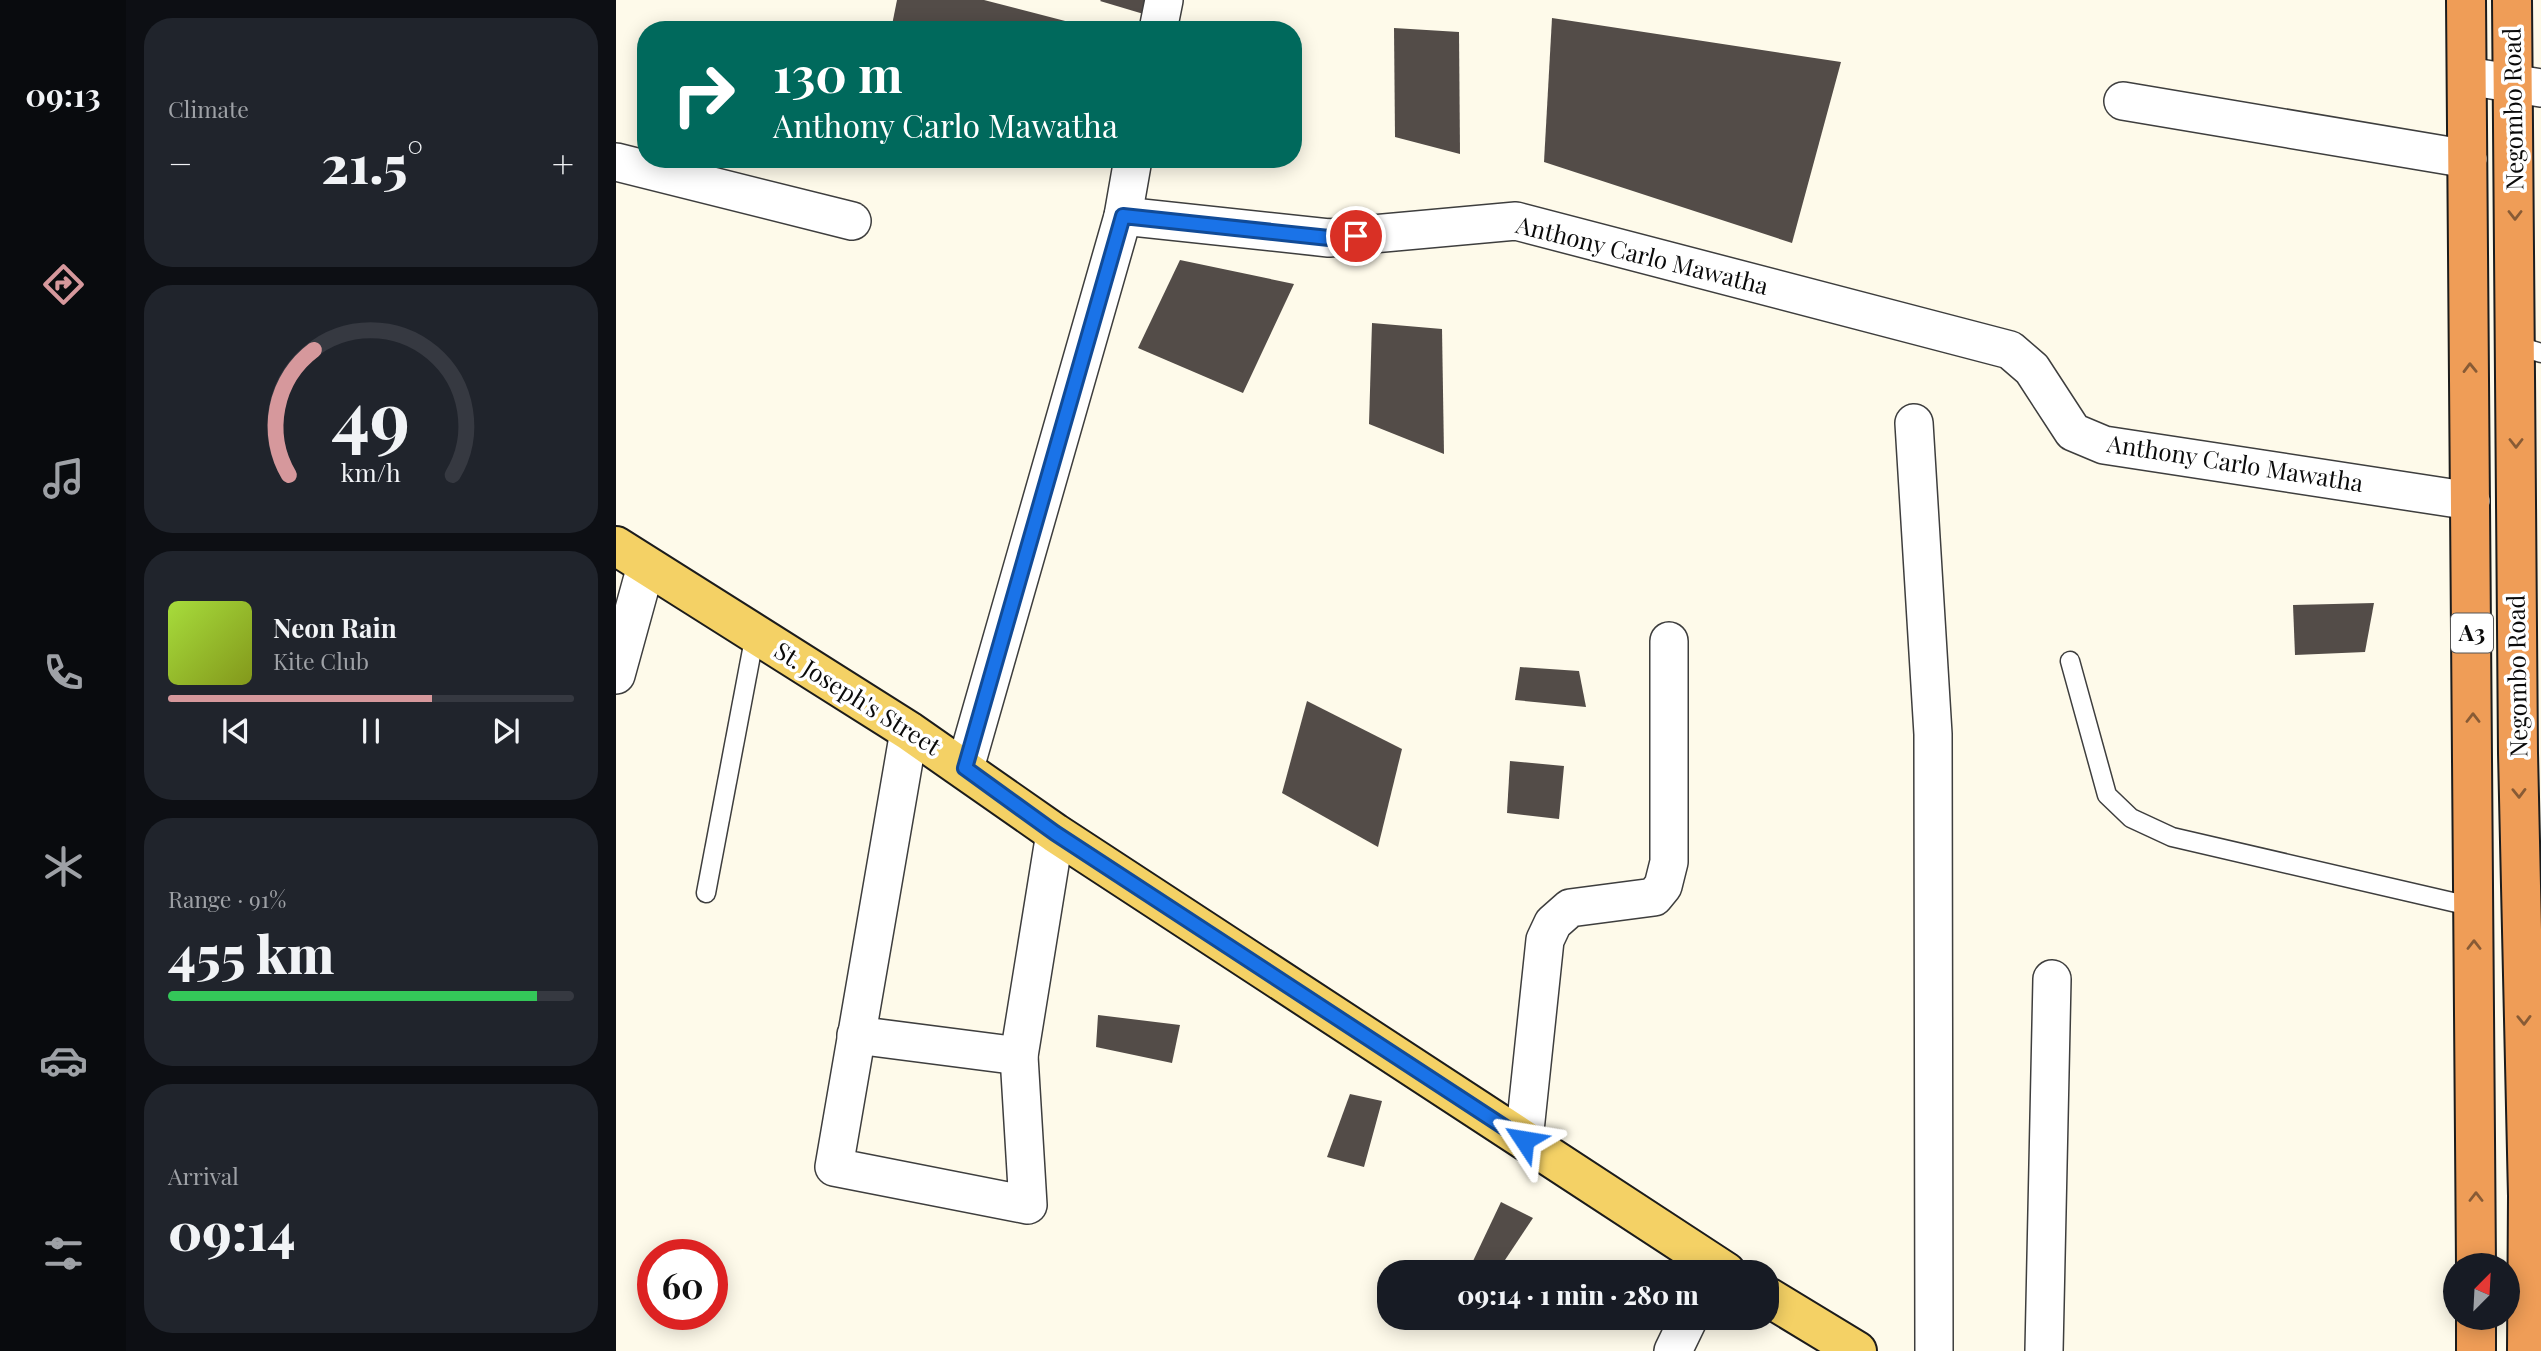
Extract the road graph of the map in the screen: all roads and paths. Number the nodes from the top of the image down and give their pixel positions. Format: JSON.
{"nodes":[{"id":1,"x":1164,"y":0,"type":"edge"},
{"id":2,"x":2466,"y":0,"type":"edge"},
{"id":3,"x":2512,"y":0,"type":"edge"},
{"id":4,"x":1160,"y":21,"type":"edge"},
{"id":5,"x":2467,"y":76,"type":"junction"},
{"id":6,"x":2527,"y":86,"type":"edge"},
{"id":7,"x":2123,"y":101,"type":"dead end"},
{"id":8,"x":2468,"y":159,"type":"junction"},
{"id":9,"x":616,"y":162,"type":"edge"},
{"id":10,"x":637,"y":167,"type":"edge"},
{"id":11,"x":640,"y":168,"type":"edge"},
{"id":12,"x":1131,"y":168,"type":"edge"},
{"id":13,"x":1123,"y":216,"type":"junction"},
{"id":14,"x":852,"y":221,"type":"dead end"},
{"id":15,"x":2528,"y":349,"type":"edge"},
{"id":16,"x":1914,"y":423,"type":"dead end"},
{"id":17,"x":2471,"y":501,"type":"junction"},
{"id":18,"x":631,"y":556,"type":"edge"},
{"id":19,"x":2529,"y":631,"type":"edge"},
{"id":20,"x":755,"y":634,"type":"junction"},
{"id":21,"x":1669,"y":641,"type":"dead end"},
{"id":22,"x":2070,"y":661,"type":"dead end"},
{"id":23,"x":616,"y":675,"type":"edge"},
{"id":24,"x":909,"y":732,"type":"junction"},
{"id":25,"x":965,"y":768,"type":"junction"},
{"id":26,"x":1055,"y":833,"type":"junction"},
{"id":27,"x":706,"y":893,"type":"dead end"},
{"id":28,"x":2474,"y":907,"type":"junction"},
{"id":29,"x":2052,"y":979,"type":"dead end"},
{"id":30,"x":856,"y":1035,"type":"junction"},
{"id":31,"x":1019,"y":1056,"type":"junction"},
{"id":32,"x":1524,"y":1140,"type":"junction"},
{"id":33,"x":2534,"y":1196,"type":"edge"},
{"id":34,"x":2476,"y":1253,"type":"edge"},
{"id":35,"x":1702,"y":1260,"type":"edge"},
{"id":36,"x":1779,"y":1304,"type":"edge"},
{"id":37,"x":1683,"y":1330,"type":"edge"},
{"id":38,"x":2476,"y":1330,"type":"edge"},
{"id":39,"x":1672,"y":1351,"type":"edge"},
{"id":40,"x":1857,"y":1351,"type":"edge"},
{"id":41,"x":1934,"y":1351,"type":"edge"},
{"id":42,"x":2044,"y":1351,"type":"edge"},
{"id":43,"x":2476,"y":1351,"type":"edge"},
{"id":44,"x":2527,"y":1351,"type":"edge"}],
"edges":[{"from":1,"to":4,"type":"street"},
{"from":2,"to":5,"type":"highway","name":"Negombo Road","number":"A3"},
{"from":3,"to":6,"type":"highway","name":"Negombo Road","number":"A3"},
{"from":5,"to":6,"type":"street"},
{"from":5,"to":8,"type":"highway","name":"Negombo Road","number":"A3"},
{"from":6,"to":15,"type":"highway","name":"Negombo Road","number":"A3","one_way":true},
{"from":7,"to":8,"type":"street"},
{"from":17,"to":8,"type":"highway","name":"Negombo Road","number":"A3","one_way":true},
{"from":9,"to":10,"type":"street"},
{"from":11,"to":14,"type":"street"},
{"from":12,"to":13,"type":"street"},
{"from":13,"to":17,"type":"street","name":"Anthony Carlo Mawatha"},
{"from":13,"to":25,"type":"street"},
{"from":15,"to":19,"type":"highway","name":"Negombo Road","number":"A3","one_way":true},
{"from":16,"to":41,"type":"street"},
{"from":28,"to":17,"type":"highway","name":"Negombo Road","number":"A3","one_way":true},
{"from":18,"to":20,"type":"main road","name":"St. Joseph's Street"},
{"from":18,"to":23,"type":"street"},
{"from":19,"to":33,"type":"highway","name":"Negombo Road","number":"A3","one_way":true},
{"from":20,"to":24,"type":"main road","name":"St. Joseph's Street"},
{"from":20,"to":27,"type":"lane"},
{"from":21,"to":32,"type":"street"},
{"from":22,"to":28,"type":"lane"},
{"from":24,"to":25,"type":"main road","name":"St. Joseph's Street"},
{"from":24,"to":30,"type":"street"},
{"from":25,"to":26,"type":"main road","name":"St. Joseph's Street"},
{"from":26,"to":31,"type":"street"},
{"from":26,"to":32,"type":"main road","name":"St. Joseph's Street"},
{"from":34,"to":28,"type":"highway","name":"Negombo Road","number":"A3","one_way":true},
{"from":29,"to":42,"type":"street"},
{"from":30,"to":31,"type":"street"},
{"from":30,"to":31,"type":"street"},
{"from":32,"to":35,"type":"main road","name":"St. Joseph's Street"},
{"from":33,"to":44,"type":"highway","name":"Negombo Road","number":"A3"},
{"from":36,"to":40,"type":"main road"},
{"from":37,"to":39,"type":"street"},
{"from":38,"to":43,"type":"highway"}]}
